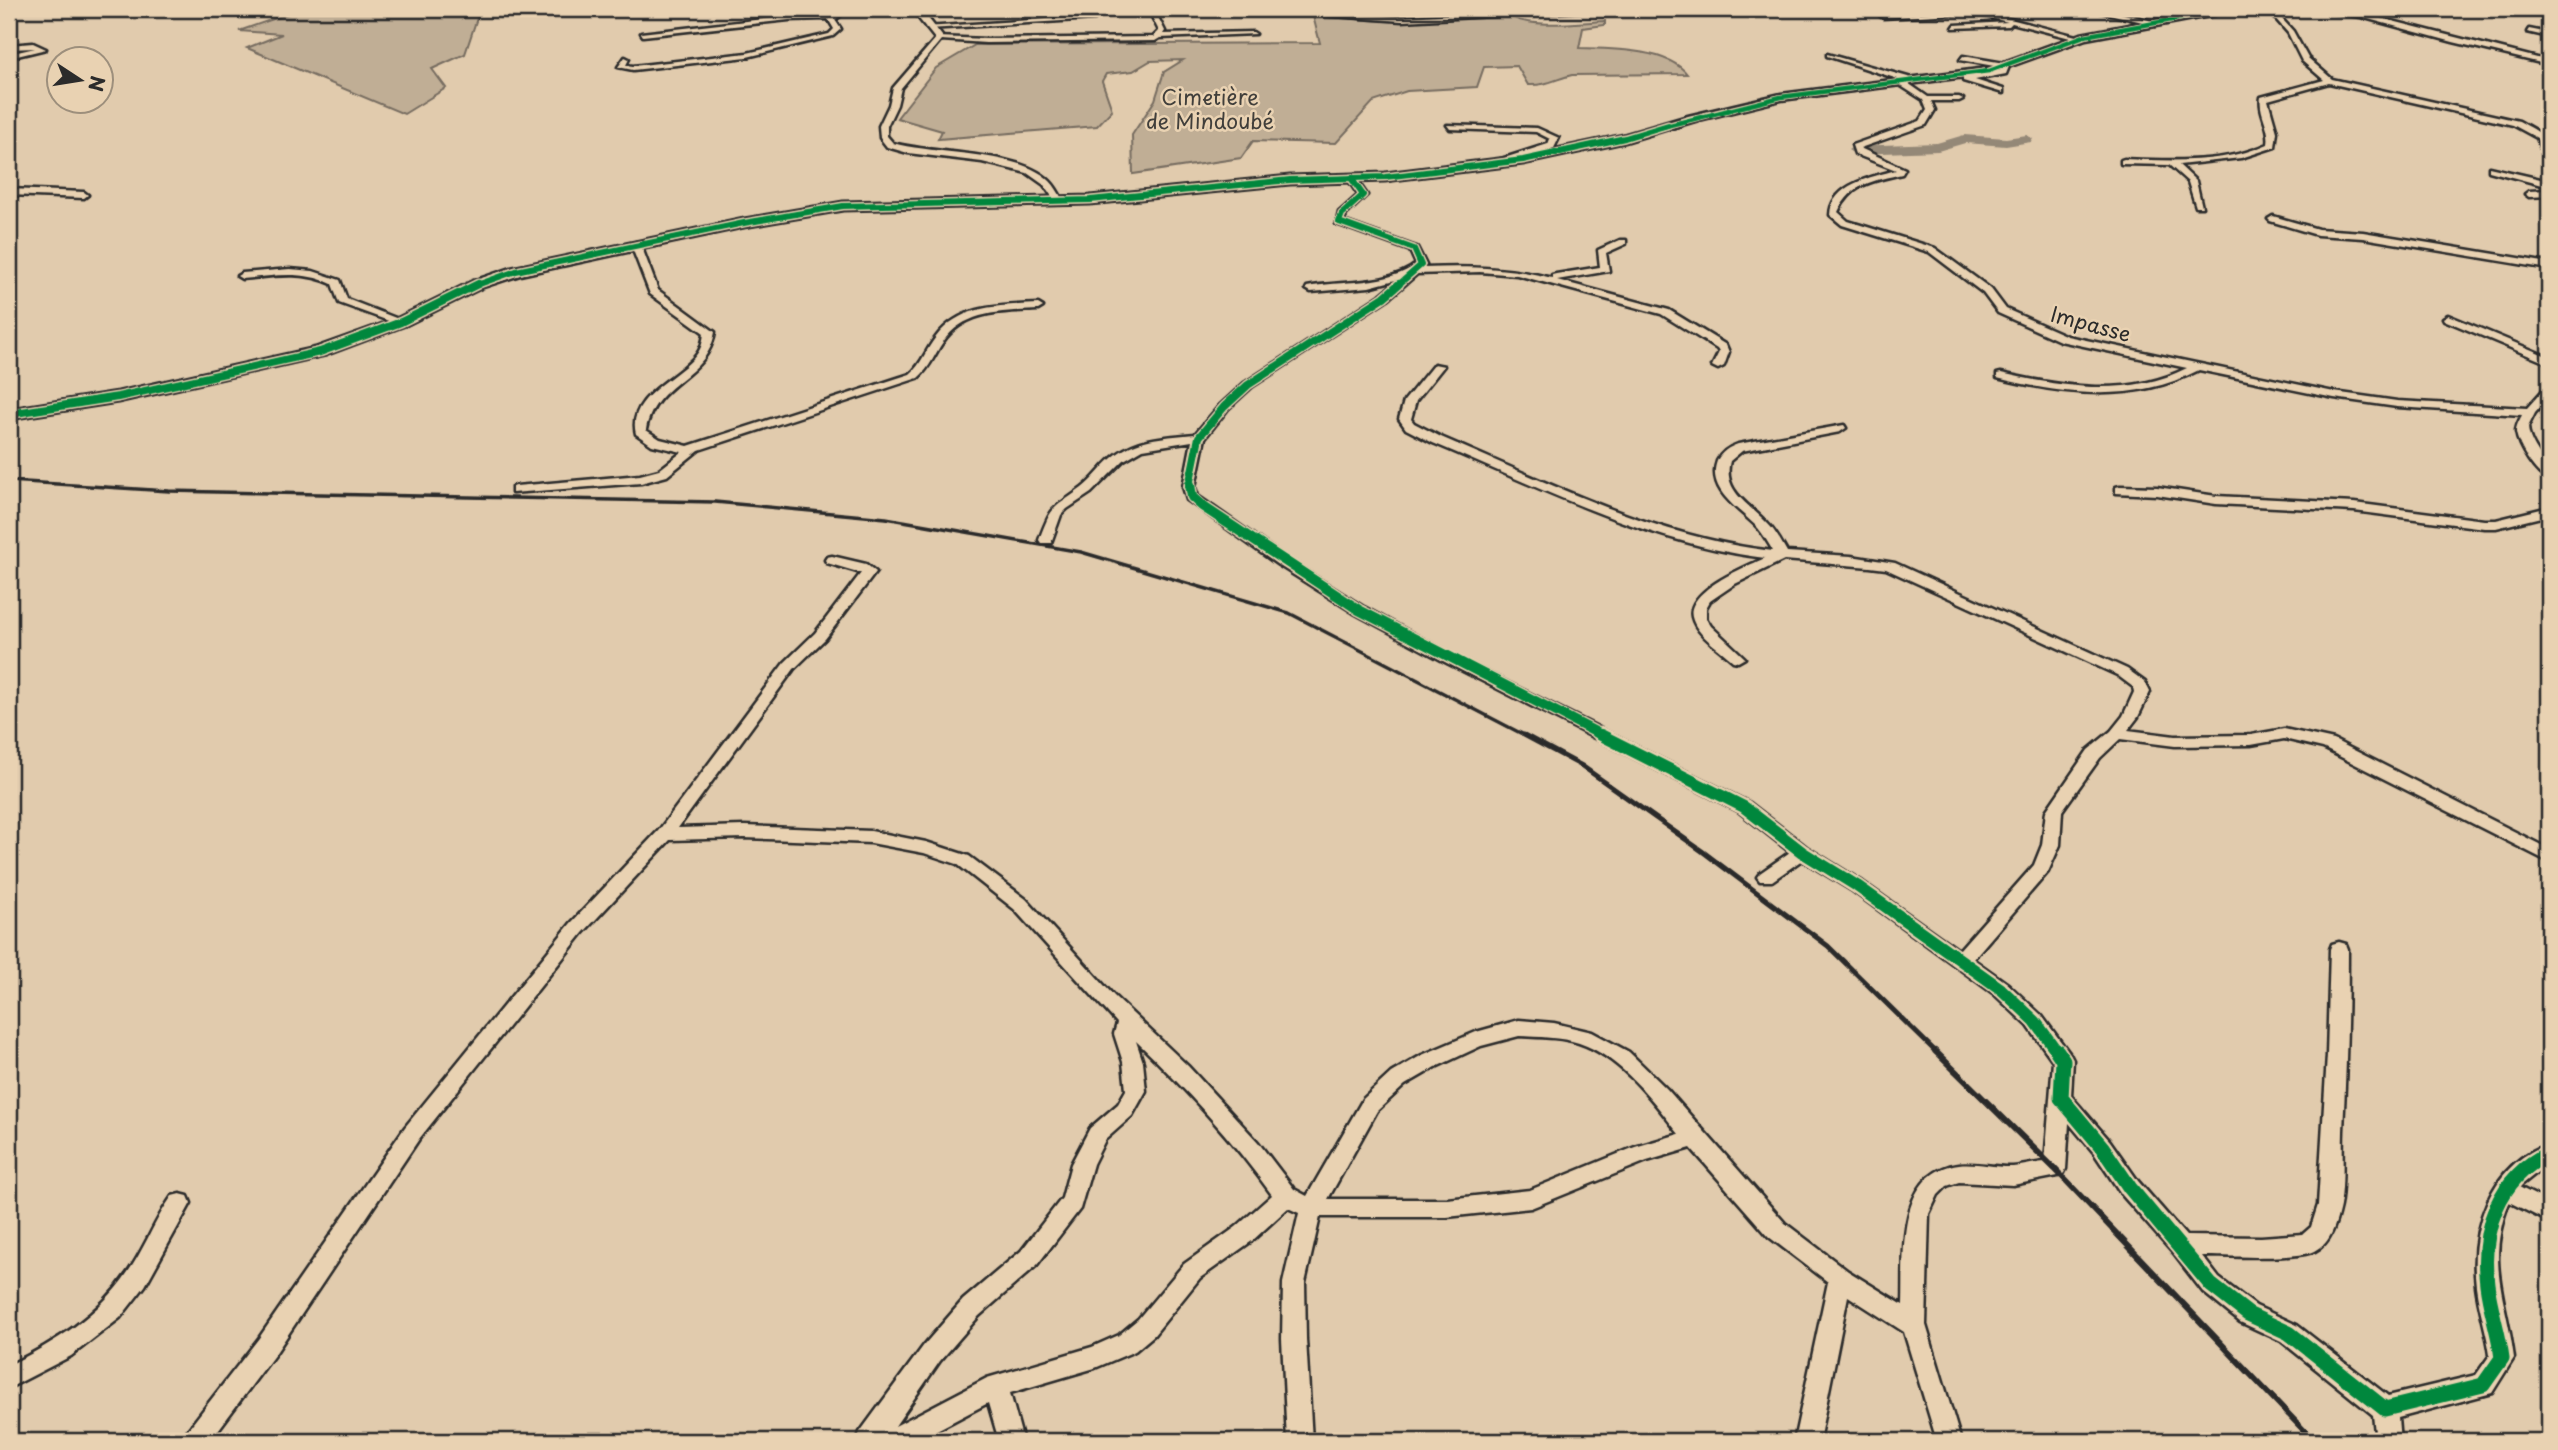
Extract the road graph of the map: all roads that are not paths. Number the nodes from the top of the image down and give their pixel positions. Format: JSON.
{"nodes":[{"id":1,"x":846,"y":9,"type":"edge"},
{"id":2,"x":916,"y":9,"type":"edge"},
{"id":3,"x":1082,"y":9,"type":"edge"},
{"id":4,"x":1151,"y":9,"type":"edge"},
{"id":5,"x":1616,"y":9,"type":"edge"},
{"id":6,"x":2218,"y":9,"type":"edge"},
{"id":7,"x":2270,"y":9,"type":"edge"},
{"id":8,"x":2313,"y":9,"type":"edge"},
{"id":9,"x":2103,"y":11,"type":"dead end"},
{"id":10,"x":1323,"y":15,"type":"dead end"},
{"id":11,"x":1883,"y":16,"type":"dead end"},
{"id":12,"x":833,"y":17,"type":"junction"},
{"id":13,"x":2151,"y":22,"type":"junction"},
{"id":14,"x":2019,"y":23,"type":"junction"},
{"id":15,"x":928,"y":27,"type":"junction"},
{"id":16,"x":1955,"y":27,"type":"dead end"},
{"id":17,"x":2529,"y":31,"type":"dead end"},
{"id":18,"x":643,"y":34,"type":"dead end"},
{"id":19,"x":1253,"y":34,"type":"dead end"},
{"id":20,"x":2549,"y":34,"type":"edge"},
{"id":21,"x":1160,"y":36,"type":"junction"},
{"id":22,"x":939,"y":38,"type":"junction"},
{"id":23,"x":2078,"y":38,"type":"junction"},
{"id":24,"x":9,"y":47,"type":"edge"},
{"id":25,"x":747,"y":55,"type":"junction"},
{"id":26,"x":1829,"y":55,"type":"dead end"},
{"id":27,"x":9,"y":56,"type":"edge"},
{"id":28,"x":1963,"y":58,"type":"dead end"},
{"id":29,"x":625,"y":59,"type":"dead end"},
{"id":30,"x":740,"y":63,"type":"dead end"},
{"id":31,"x":2549,"y":63,"type":"edge"},
{"id":32,"x":2005,"y":67,"type":"junction"},
{"id":33,"x":2329,"y":81,"type":"junction"},
{"id":34,"x":1906,"y":82,"type":"junction"},
{"id":35,"x":2000,"y":91,"type":"dead end"},
{"id":36,"x":1959,"y":99,"type":"dead end"},
{"id":37,"x":1928,"y":100,"type":"junction"},
{"id":38,"x":2492,"y":105,"type":"dead end"},
{"id":39,"x":2465,"y":109,"type":"junction"},
{"id":40,"x":1450,"y":127,"type":"dead end"},
{"id":41,"x":2549,"y":161,"type":"edge"},
{"id":42,"x":2124,"y":162,"type":"dead end"},
{"id":43,"x":2171,"y":163,"type":"junction"},
{"id":44,"x":1496,"y":164,"type":"junction"},
{"id":45,"x":2492,"y":169,"type":"dead end"},
{"id":46,"x":1351,"y":178,"type":"junction"},
{"id":47,"x":2549,"y":184,"type":"edge"},
{"id":48,"x":9,"y":192,"type":"edge"},
{"id":49,"x":2549,"y":193,"type":"edge"},
{"id":50,"x":2529,"y":194,"type":"dead end"},
{"id":51,"x":83,"y":195,"type":"dead end"},
{"id":52,"x":1058,"y":199,"type":"junction"},
{"id":53,"x":2199,"y":205,"type":"dead end"},
{"id":54,"x":2273,"y":219,"type":"dead end"},
{"id":55,"x":1623,"y":242,"type":"dead end"},
{"id":56,"x":636,"y":245,"type":"junction"},
{"id":57,"x":2549,"y":266,"type":"edge"},
{"id":58,"x":1415,"y":271,"type":"junction"},
{"id":59,"x":1529,"y":274,"type":"junction"},
{"id":60,"x":242,"y":276,"type":"dead end"},
{"id":61,"x":1311,"y":289,"type":"dead end"},
{"id":62,"x":1038,"y":307,"type":"dead end"},
{"id":63,"x":2448,"y":318,"type":"dead end"},
{"id":64,"x":401,"y":321,"type":"junction"},
{"id":65,"x":2549,"y":361,"type":"edge"},
{"id":66,"x":1438,"y":366,"type":"dead end"},
{"id":67,"x":1718,"y":366,"type":"dead end"},
{"id":68,"x":2197,"y":367,"type":"junction"},
{"id":69,"x":2001,"y":376,"type":"dead end"},
{"id":70,"x":2549,"y":390,"type":"edge"},
{"id":71,"x":2530,"y":412,"type":"junction"},
{"id":72,"x":9,"y":414,"type":"edge"},
{"id":73,"x":1840,"y":428,"type":"dead end"},
{"id":74,"x":1199,"y":437,"type":"junction"},
{"id":75,"x":689,"y":450,"type":"junction"},
{"id":76,"x":2549,"y":476,"type":"edge"},
{"id":77,"x":516,"y":490,"type":"dead end"},
{"id":78,"x":2120,"y":490,"type":"dead end"},
{"id":79,"x":2549,"y":512,"type":"edge"},
{"id":80,"x":1046,"y":540,"type":"dead end"},
{"id":81,"x":1782,"y":556,"type":"junction"},
{"id":82,"x":832,"y":560,"type":"dead end"},
{"id":83,"x":1738,"y":658,"type":"dead end"},
{"id":84,"x":2117,"y":734,"type":"junction"},
{"id":85,"x":665,"y":834,"type":"junction"},
{"id":86,"x":1802,"y":852,"type":"junction"},
{"id":87,"x":2549,"y":856,"type":"edge"},
{"id":88,"x":1766,"y":877,"type":"dead end"},
{"id":89,"x":2339,"y":949,"type":"dead end"},
{"id":90,"x":1960,"y":961,"type":"junction"},
{"id":91,"x":1127,"y":1023,"type":"junction"},
{"id":92,"x":2062,"y":1098,"type":"junction"},
{"id":93,"x":1695,"y":1139,"type":"junction"},
{"id":94,"x":2549,"y":1153,"type":"edge"},
{"id":95,"x":2504,"y":1189,"type":"junction"},
{"id":96,"x":1286,"y":1196,"type":"junction"},
{"id":97,"x":180,"y":1203,"type":"dead end"},
{"id":98,"x":1311,"y":1208,"type":"junction"},
{"id":99,"x":2549,"y":1213,"type":"edge"},
{"id":100,"x":2181,"y":1246,"type":"junction"},
{"id":101,"x":1840,"y":1278,"type":"junction"},
{"id":102,"x":1914,"y":1325,"type":"junction"},
{"id":103,"x":9,"y":1377,"type":"edge"},
{"id":104,"x":996,"y":1386,"type":"junction"},
{"id":105,"x":2385,"y":1409,"type":"junction"},
{"id":106,"x":195,"y":1441,"type":"edge"},
{"id":107,"x":869,"y":1441,"type":"edge"},
{"id":108,"x":891,"y":1441,"type":"edge"},
{"id":109,"x":1011,"y":1441,"type":"edge"},
{"id":110,"x":1300,"y":1441,"type":"edge"},
{"id":111,"x":1806,"y":1441,"type":"edge"},
{"id":112,"x":1950,"y":1441,"type":"edge"},
{"id":113,"x":2388,"y":1441,"type":"edge"}],
"edges":[{"from":1,"to":12,"type":"street"},
{"from":2,"to":15,"type":"street"},
{"from":3,"to":15,"type":"street"},
{"from":4,"to":21,"type":"street"},
{"from":5,"to":10,"type":"street"},
{"from":6,"to":13,"type":"street"},
{"from":7,"to":33,"type":"street"},
{"from":8,"to":31,"type":"street"},
{"from":9,"to":13,"type":"street"},
{"from":11,"to":14,"type":"street"},
{"from":12,"to":18,"type":"street"},
{"from":12,"to":25,"type":"street"},
{"from":13,"to":23,"type":"street"},
{"from":14,"to":16,"type":"street"},
{"from":14,"to":23,"type":"street"},
{"from":15,"to":22,"type":"street"},
{"from":17,"to":20,"type":"street"},
{"from":19,"to":21,"type":"street"},
{"from":21,"to":22,"type":"street"},
{"from":22,"to":52,"type":"street"},
{"from":23,"to":32,"type":"street"},
{"from":24,"to":27,"type":"street"},
{"from":25,"to":29,"type":"street"},
{"from":25,"to":30,"type":"street"},
{"from":26,"to":34,"type":"street"},
{"from":28,"to":32,"type":"street"},
{"from":32,"to":34,"type":"street"},
{"from":32,"to":35,"type":"street"},
{"from":33,"to":39,"type":"street"},
{"from":33,"to":43,"type":"street"},
{"from":34,"to":37,"type":"street"},
{"from":34,"to":44,"type":"street"},
{"from":36,"to":37,"type":"street"},
{"from":37,"to":68,"type":"street","name":"Impasse"},
{"from":38,"to":39,"type":"street"},
{"from":39,"to":41,"type":"street"},
{"from":40,"to":44,"type":"street"},
{"from":42,"to":43,"type":"street"},
{"from":43,"to":53,"type":"street"},
{"from":44,"to":46,"type":"street"},
{"from":45,"to":47,"type":"street"},
{"from":46,"to":52,"type":"street"},
{"from":46,"to":58,"type":"street"},
{"from":48,"to":51,"type":"street"},
{"from":49,"to":50,"type":"street"},
{"from":52,"to":56,"type":"street"},
{"from":54,"to":57,"type":"street"},
{"from":55,"to":59,"type":"street"},
{"from":56,"to":64,"type":"street"},
{"from":56,"to":75,"type":"street"},
{"from":58,"to":59,"type":"street"},
{"from":58,"to":61,"type":"street"},
{"from":58,"to":74,"type":"street"},
{"from":59,"to":67,"type":"street"},
{"from":60,"to":64,"type":"street"},
{"from":62,"to":75,"type":"street"},
{"from":63,"to":65,"type":"street"},
{"from":64,"to":72,"type":"street"},
{"from":66,"to":81,"type":"street"},
{"from":68,"to":69,"type":"street"},
{"from":68,"to":71,"type":"street","name":"Impasse"},
{"from":70,"to":71,"type":"street"},
{"from":71,"to":76,"type":"street"},
{"from":73,"to":81,"type":"street"},
{"from":74,"to":80,"type":"street"},
{"from":74,"to":86,"type":"street"},
{"from":75,"to":77,"type":"street"},
{"from":78,"to":79,"type":"street"},
{"from":81,"to":83,"type":"street"},
{"from":81,"to":84,"type":"street"},
{"from":82,"to":85,"type":"street"},
{"from":84,"to":87,"type":"street"},
{"from":84,"to":90,"type":"street"},
{"from":85,"to":91,"type":"street"},
{"from":85,"to":106,"type":"street"},
{"from":86,"to":88,"type":"street"},
{"from":86,"to":90,"type":"street"},
{"from":89,"to":100,"type":"street"},
{"from":90,"to":92,"type":"street"},
{"from":91,"to":96,"type":"street"},
{"from":91,"to":107,"type":"street"},
{"from":92,"to":100,"type":"street"},
{"from":92,"to":102,"type":"street"},
{"from":93,"to":98,"type":"street"},
{"from":93,"to":98,"type":"street"},
{"from":93,"to":101,"type":"street"},
{"from":94,"to":95,"type":"street"},
{"from":95,"to":99,"type":"street"},
{"from":95,"to":105,"type":"street"},
{"from":96,"to":98,"type":"street"},
{"from":96,"to":104,"type":"street"},
{"from":97,"to":103,"type":"street"},
{"from":98,"to":110,"type":"street"},
{"from":100,"to":105,"type":"street"},
{"from":101,"to":102,"type":"street"},
{"from":101,"to":111,"type":"street"},
{"from":102,"to":112,"type":"street"},
{"from":104,"to":108,"type":"street"},
{"from":104,"to":109,"type":"street"},
{"from":105,"to":113,"type":"street"}]}
